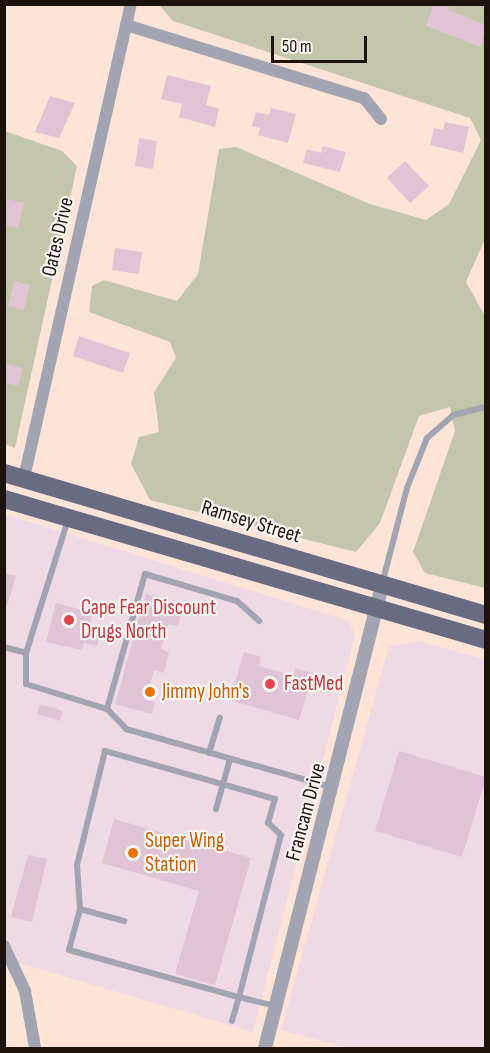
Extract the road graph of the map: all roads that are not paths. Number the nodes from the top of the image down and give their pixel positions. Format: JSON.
{"nodes":[{"id":1,"x":131,"y":4,"type":"edge"},
{"id":2,"x":126,"y":25,"type":"junction"},
{"id":3,"x":381,"y":119,"type":"dead end"},
{"id":4,"x":486,"y":407,"type":"edge"},
{"id":5,"x":4,"y":473,"type":"edge"},
{"id":6,"x":24,"y":478,"type":"junction"},
{"id":7,"x":4,"y":499,"type":"edge"},
{"id":8,"x":69,"y":516,"type":"junction"},
{"id":9,"x":382,"y":585,"type":"junction"},
{"id":10,"x":377,"y":608,"type":"junction"},
{"id":11,"x":486,"y":615,"type":"edge"},
{"id":12,"x":259,"y":621,"type":"dead end"},
{"id":13,"x":486,"y":640,"type":"edge"},
{"id":14,"x":4,"y":647,"type":"edge"},
{"id":15,"x":26,"y":653,"type":"junction"},
{"id":16,"x":107,"y":709,"type":"junction"},
{"id":17,"x":220,"y":718,"type":"dead end"},
{"id":18,"x":209,"y":753,"type":"junction"},
{"id":19,"x":231,"y":759,"type":"junction"},
{"id":20,"x":223,"y":785,"type":"junction"},
{"id":21,"x":334,"y":788,"type":"junction"},
{"id":22,"x":216,"y":809,"type":"dead end"},
{"id":23,"x":80,"y":909,"type":"junction"},
{"id":24,"x":124,"y":921,"type":"dead end"},
{"id":25,"x":4,"y":946,"type":"edge"},
{"id":26,"x":239,"y":997,"type":"junction"},
{"id":27,"x":276,"y":1006,"type":"junction"},
{"id":28,"x":232,"y":1021,"type":"dead end"},
{"id":29,"x":35,"y":1048,"type":"edge"},
{"id":30,"x":266,"y":1048,"type":"edge"}],
"edges":[{"from":1,"to":2,"type":"street","name":"Oates Drive"},
{"from":2,"to":3,"type":"street"},
{"from":2,"to":6,"type":"street","name":"Oates Drive"},
{"from":4,"to":9,"type":"lane"},
{"from":5,"to":6,"type":"main road","name":"Ramsey Street"},
{"from":6,"to":9,"type":"main road","name":"Ramsey Street"},
{"from":7,"to":8,"type":"main road"},
{"from":8,"to":10,"type":"main road"},
{"from":8,"to":15,"type":"lane"},
{"from":9,"to":10,"type":"street","name":"Francam Drive"},
{"from":9,"to":11,"type":"main road","name":"Ramsey Street"},
{"from":10,"to":13,"type":"main road"},
{"from":10,"to":21,"type":"street","name":"Francam Drive"},
{"from":12,"to":16,"type":"lane"},
{"from":14,"to":15,"type":"lane"},
{"from":15,"to":16,"type":"lane"},
{"from":16,"to":18,"type":"lane"},
{"from":17,"to":18,"type":"lane"},
{"from":18,"to":19,"type":"lane"},
{"from":19,"to":20,"type":"lane"},
{"from":19,"to":21,"type":"lane"},
{"from":20,"to":22,"type":"lane"},
{"from":20,"to":23,"type":"lane"},
{"from":20,"to":26,"type":"lane"},
{"from":21,"to":27,"type":"street","name":"Francam Drive"},
{"from":23,"to":24,"type":"lane"},
{"from":23,"to":26,"type":"lane"},
{"from":25,"to":29,"type":"street"},
{"from":26,"to":27,"type":"lane"},
{"from":26,"to":28,"type":"lane"},
{"from":27,"to":30,"type":"street","name":"Francam Drive"}]}
